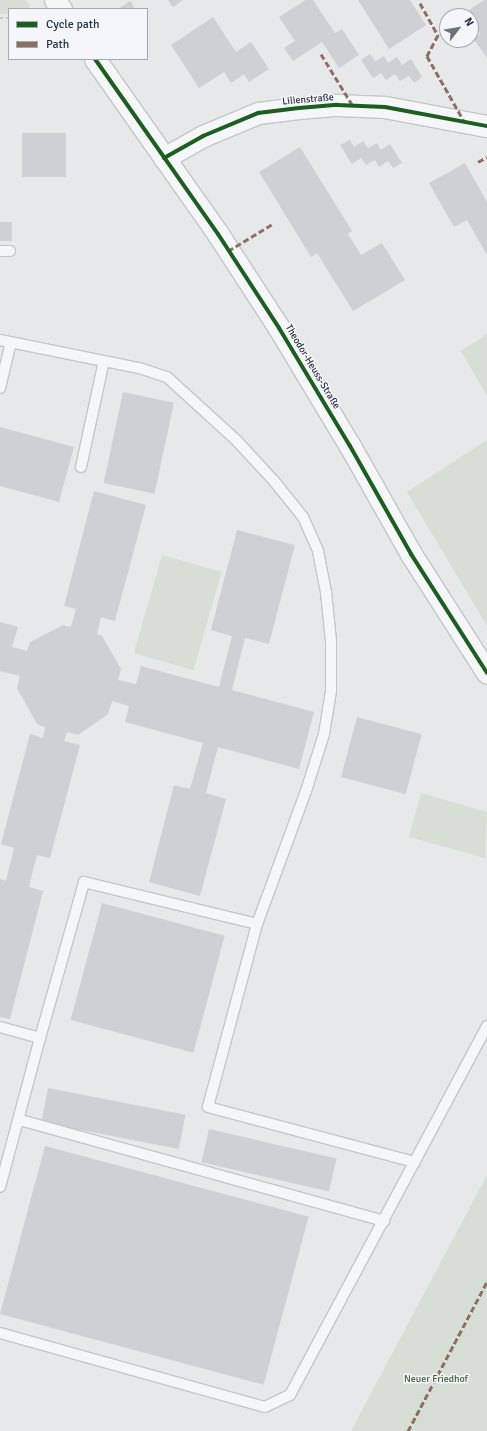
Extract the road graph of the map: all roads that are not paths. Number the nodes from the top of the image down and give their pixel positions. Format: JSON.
{"nodes":[{"id":1,"x":96,"y":60,"type":"edge"},
{"id":2,"x":487,"y":126,"type":"edge"},
{"id":3,"x":164,"y":158,"type":"junction"},
{"id":4,"x":0,"y":340,"type":"edge"},
{"id":5,"x":11,"y":342,"type":"junction"},
{"id":6,"x":104,"y":360,"type":"junction"},
{"id":7,"x":0,"y":388,"type":"edge"},
{"id":8,"x":81,"y":467,"type":"dead end"},
{"id":9,"x":487,"y":673,"type":"edge"},
{"id":10,"x":257,"y":924,"type":"junction"},
{"id":11,"x":487,"y":1026,"type":"edge"},
{"id":12,"x":0,"y":1027,"type":"edge"},
{"id":13,"x":40,"y":1038,"type":"junction"},
{"id":14,"x":20,"y":1120,"type":"junction"},
{"id":15,"x":415,"y":1162,"type":"junction"},
{"id":16,"x":0,"y":1187,"type":"edge"},
{"id":17,"x":384,"y":1221,"type":"junction"},
{"id":18,"x":0,"y":1333,"type":"edge"}],
"edges":[{"from":1,"to":3,"type":"street","name":"Theodor-Heuss-Straße"},
{"from":2,"to":3,"type":"street","name":"Lilienstraße"},
{"from":3,"to":9,"type":"street","name":"Theodor-Heuss-Straße"},
{"from":4,"to":5,"type":"lane"},
{"from":5,"to":6,"type":"lane"},
{"from":5,"to":7,"type":"lane"},
{"from":6,"to":8,"type":"lane"},
{"from":6,"to":10,"type":"lane"},
{"from":10,"to":13,"type":"lane"},
{"from":10,"to":15,"type":"lane"},
{"from":11,"to":15,"type":"lane"},
{"from":12,"to":13,"type":"lane"},
{"from":13,"to":14,"type":"lane"},
{"from":14,"to":16,"type":"lane"},
{"from":14,"to":17,"type":"lane"},
{"from":15,"to":17,"type":"lane"},
{"from":17,"to":18,"type":"lane"}]}
